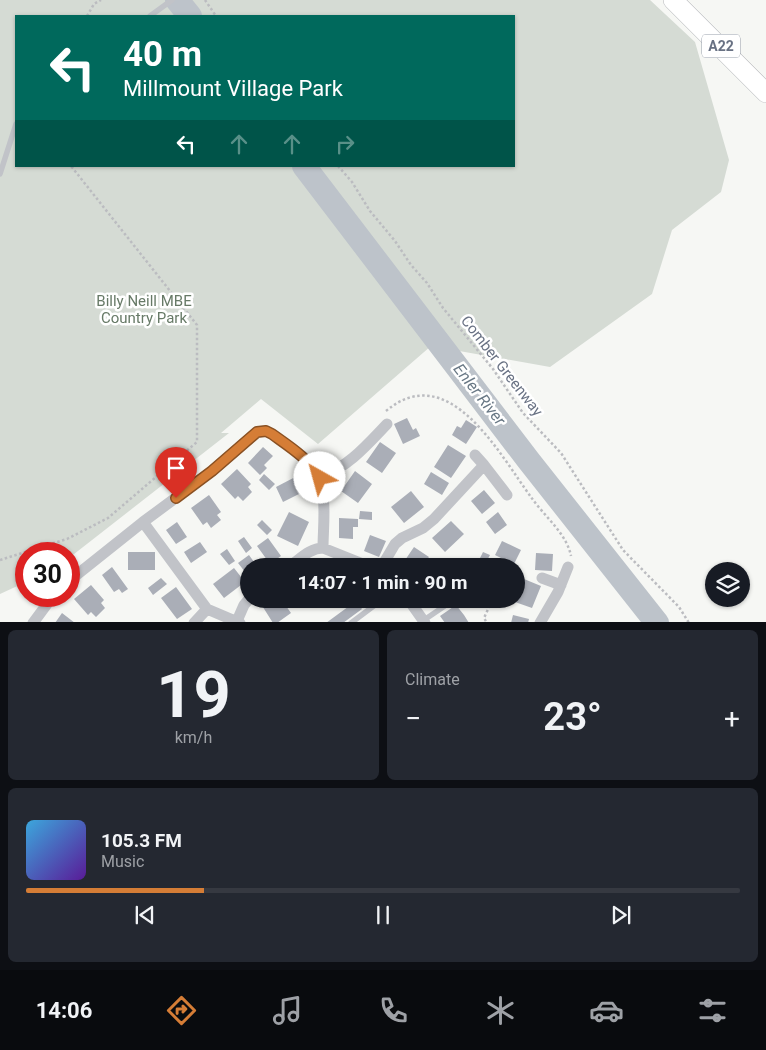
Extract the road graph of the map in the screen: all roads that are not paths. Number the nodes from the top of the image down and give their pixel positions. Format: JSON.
{"nodes":[{"id":1,"x":172,"y":0,"type":"edge"},
{"id":2,"x":673,"y":0,"type":"edge"},
{"id":3,"x":151,"y":15,"type":"edge"},
{"id":4,"x":766,"y":93,"type":"edge"},
{"id":5,"x":15,"y":127,"type":"edge"},
{"id":6,"x":0,"y":174,"type":"edge"},
{"id":7,"x":387,"y":424,"type":"dead end"},
{"id":8,"x":475,"y":455,"type":"dead end"},
{"id":9,"x":484,"y":465,"type":"junction"},
{"id":10,"x":320,"y":478,"type":"junction"},
{"id":11,"x":507,"y":495,"type":"dead end"},
{"id":12,"x":143,"y":522,"type":"junction"},
{"id":13,"x":323,"y":548,"type":"junction"},
{"id":14,"x":301,"y":558,"type":"edge"},
{"id":15,"x":348,"y":558,"type":"edge"},
{"id":16,"x":387,"y":558,"type":"edge"},
{"id":17,"x":568,"y":567,"type":"dead end"},
{"id":18,"x":80,"y":573,"type":"edge"},
{"id":19,"x":542,"y":578,"type":"dead end"},
{"id":20,"x":561,"y":585,"type":"junction"},
{"id":21,"x":45,"y":607,"type":"edge"},
{"id":22,"x":243,"y":608,"type":"edge"},
{"id":23,"x":370,"y":608,"type":"edge"},
{"id":24,"x":415,"y":608,"type":"edge"},
{"id":25,"x":442,"y":608,"type":"edge"},
{"id":26,"x":207,"y":609,"type":"junction"},
{"id":27,"x":424,"y":621,"type":"edge"},
{"id":28,"x":33,"y":622,"type":"edge"},
{"id":29,"x":194,"y":622,"type":"edge"},
{"id":30,"x":238,"y":622,"type":"edge"},
{"id":31,"x":350,"y":622,"type":"edge"},
{"id":32,"x":540,"y":622,"type":"edge"}],
"edges":[{"from":1,"to":3,"type":"lane"},
{"from":2,"to":4,"type":"highway","number":"A22"},
{"from":5,"to":6,"type":"lane"},
{"from":7,"to":10,"type":"street"},
{"from":8,"to":9,"type":"street"},
{"from":9,"to":11,"type":"street"},
{"from":9,"to":16,"type":"street"},
{"from":10,"to":12,"type":"street"},
{"from":10,"to":13,"type":"street"},
{"from":12,"to":18,"type":"street"},
{"from":12,"to":26,"type":"street"},
{"from":13,"to":14,"type":"street"},
{"from":13,"to":15,"type":"street"},
{"from":17,"to":20,"type":"street"},
{"from":19,"to":20,"type":"street"},
{"from":20,"to":32,"type":"street"},
{"from":21,"to":28,"type":"street"},
{"from":22,"to":30,"type":"street"},
{"from":23,"to":31,"type":"lane"},
{"from":24,"to":27,"type":"street"},
{"from":25,"to":27,"type":"lane"},
{"from":26,"to":29,"type":"street"},
{"from":26,"to":30,"type":"street"}]}
